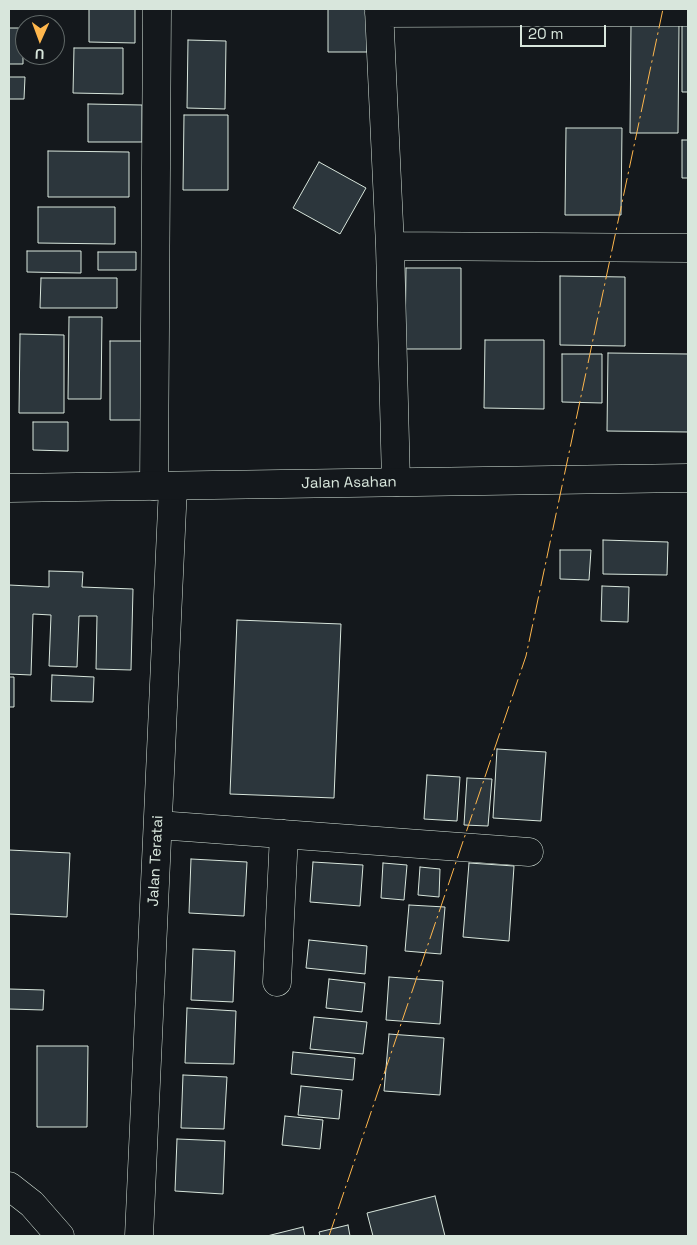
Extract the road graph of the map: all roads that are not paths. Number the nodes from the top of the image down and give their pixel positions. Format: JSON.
{"nodes":[{"id":1,"x":157,"y":9,"type":"edge"},
{"id":2,"x":379,"y":11,"type":"edge"},
{"id":3,"x":688,"y":12,"type":"edge"},
{"id":4,"x":390,"y":246,"type":"junction"},
{"id":5,"x":688,"y":248,"type":"edge"},
{"id":6,"x":688,"y":478,"type":"edge"},
{"id":7,"x":396,"y":482,"type":"junction"},
{"id":8,"x":163,"y":486,"type":"junction"},
{"id":9,"x":9,"y":488,"type":"edge"},
{"id":10,"x":158,"y":825,"type":"junction"},
{"id":11,"x":284,"y":834,"type":"junction"},
{"id":12,"x":529,"y":852,"type":"dead end"},
{"id":13,"x":276,"y":982,"type":"dead end"},
{"id":14,"x":9,"y":1186,"type":"edge"},
{"id":15,"x":60,"y":1236,"type":"edge"},
{"id":16,"x":139,"y":1236,"type":"edge"}],
"edges":[{"from":1,"to":8,"type":"street","name":"Jalan Teratai"},
{"from":2,"to":3,"type":"street"},
{"from":2,"to":4,"type":"street"},
{"from":4,"to":5,"type":"street"},
{"from":4,"to":7,"type":"street"},
{"from":6,"to":7,"type":"street","name":"Jalan Asahan"},
{"from":7,"to":8,"type":"street","name":"Jalan Asahan"},
{"from":8,"to":9,"type":"street","name":"Jalan Asahan"},
{"from":8,"to":10,"type":"street","name":"Jalan Teratai"},
{"from":10,"to":11,"type":"street"},
{"from":10,"to":16,"type":"street","name":"Jalan Teratai"},
{"from":11,"to":12,"type":"street"},
{"from":11,"to":13,"type":"street"},
{"from":14,"to":15,"type":"street"}]}
